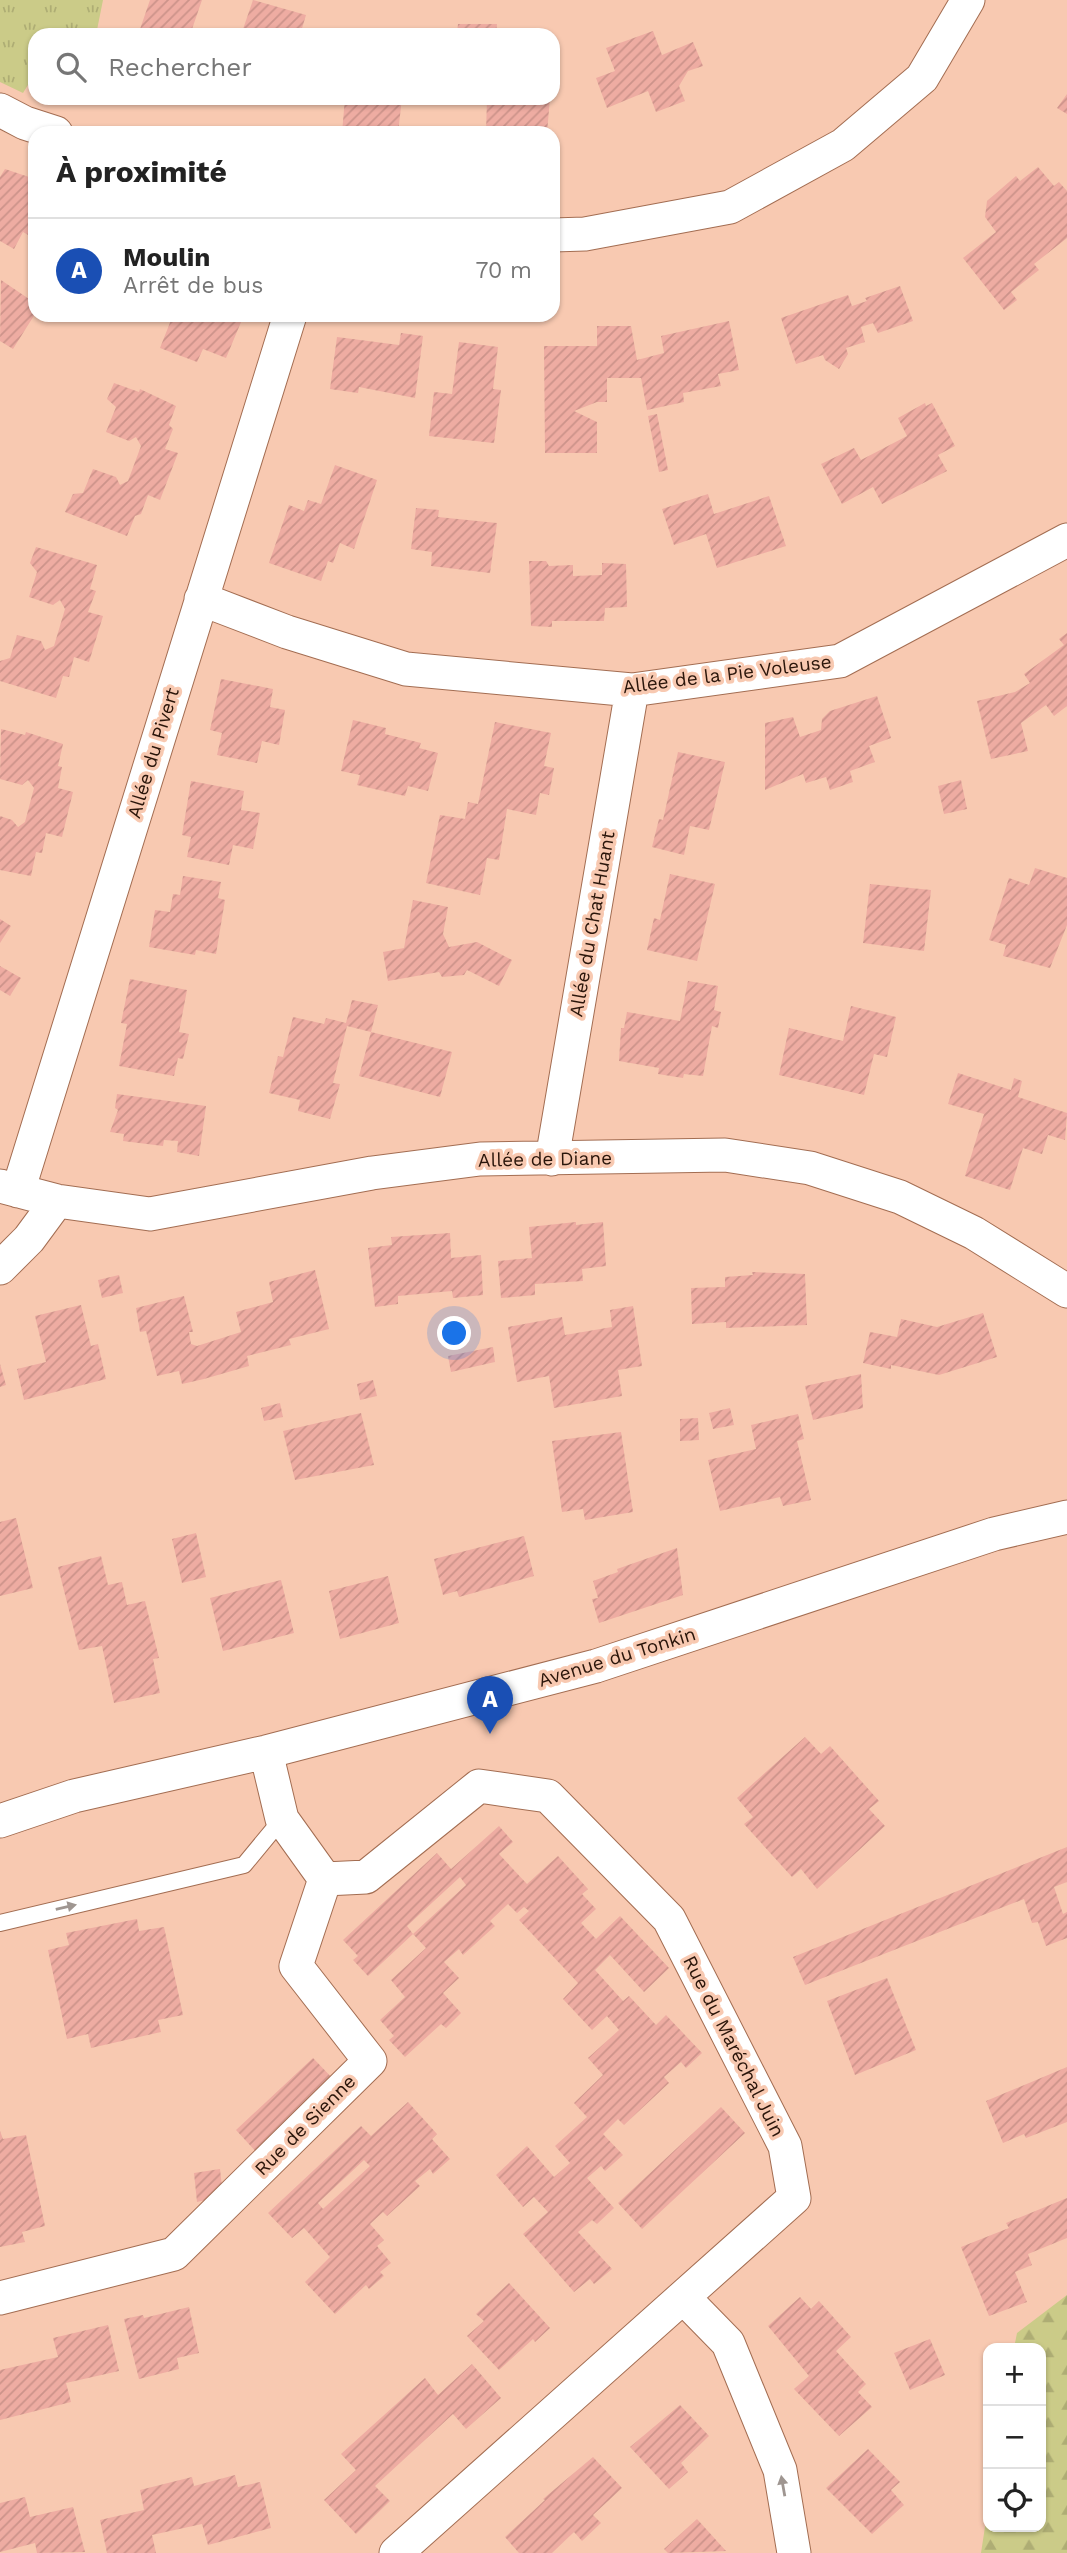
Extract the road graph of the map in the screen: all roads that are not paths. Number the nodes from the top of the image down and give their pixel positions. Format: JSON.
{"nodes":[{"id":1,"x":968,"y":0,"type":"edge"},
{"id":2,"x":0,"y":110,"type":"edge"},
{"id":3,"x":34,"y":126,"type":"edge"},
{"id":4,"x":560,"y":235,"type":"edge"},
{"id":5,"x":288,"y":322,"type":"edge"},
{"id":6,"x":1067,"y":540,"type":"edge"},
{"id":7,"x":201,"y":599,"type":"junction"},
{"id":8,"x":632,"y":690,"type":"junction"},
{"id":9,"x":552,"y":1159,"type":"junction"},
{"id":10,"x":9,"y":1188,"type":"edge"},
{"id":11,"x":57,"y":1201,"type":"junction"},
{"id":12,"x":0,"y":1268,"type":"edge"},
{"id":13,"x":1067,"y":1292,"type":"edge"},
{"id":14,"x":1067,"y":1517,"type":"edge"},
{"id":15,"x":266,"y":1752,"type":"junction"},
{"id":16,"x":282,"y":1819,"type":"junction"},
{"id":17,"x":0,"y":1821,"type":"edge"},
{"id":18,"x":326,"y":1879,"type":"junction"},
{"id":19,"x":0,"y":1923,"type":"edge"},
{"id":20,"x":683,"y":2297,"type":"junction"},
{"id":21,"x":0,"y":2298,"type":"edge"},
{"id":22,"x":396,"y":2553,"type":"edge"},
{"id":23,"x":794,"y":2553,"type":"edge"}],
"edges":[{"from":1,"to":4,"type":"street"},
{"from":2,"to":3,"type":"street"},
{"from":5,"to":7,"type":"street","name":"Allée du Pivert"},
{"from":6,"to":8,"type":"street","name":"Allée de la Pie Voleuse"},
{"from":7,"to":8,"type":"street","name":"Allée de la Pie Voleuse"},
{"from":7,"to":10,"type":"street","name":"Allée du Pivert"},
{"from":8,"to":9,"type":"street","name":"Allée du Chat Huant"},
{"from":9,"to":11,"type":"street","name":"Allée de Diane"},
{"from":9,"to":13,"type":"street","name":"Allée de Diane"},
{"from":10,"to":11,"type":"street","name":"Allée de Diane"},
{"from":11,"to":12,"type":"street"},
{"from":14,"to":15,"type":"street","name":"Avenue du Tonkin"},
{"from":15,"to":16,"type":"street"},
{"from":15,"to":17,"type":"street","name":"Avenue du Tonkin"},
{"from":16,"to":18,"type":"street"},
{"from":19,"to":16,"type":"lane","one_way":true},
{"from":18,"to":20,"type":"street","name":"Rue du Maréchal Juin"},
{"from":18,"to":21,"type":"street","name":"Rue de Sienne"},
{"from":20,"to":22,"type":"street","name":"Rue du Maréchal Juin"},
{"from":23,"to":20,"type":"street","one_way":true}]}
